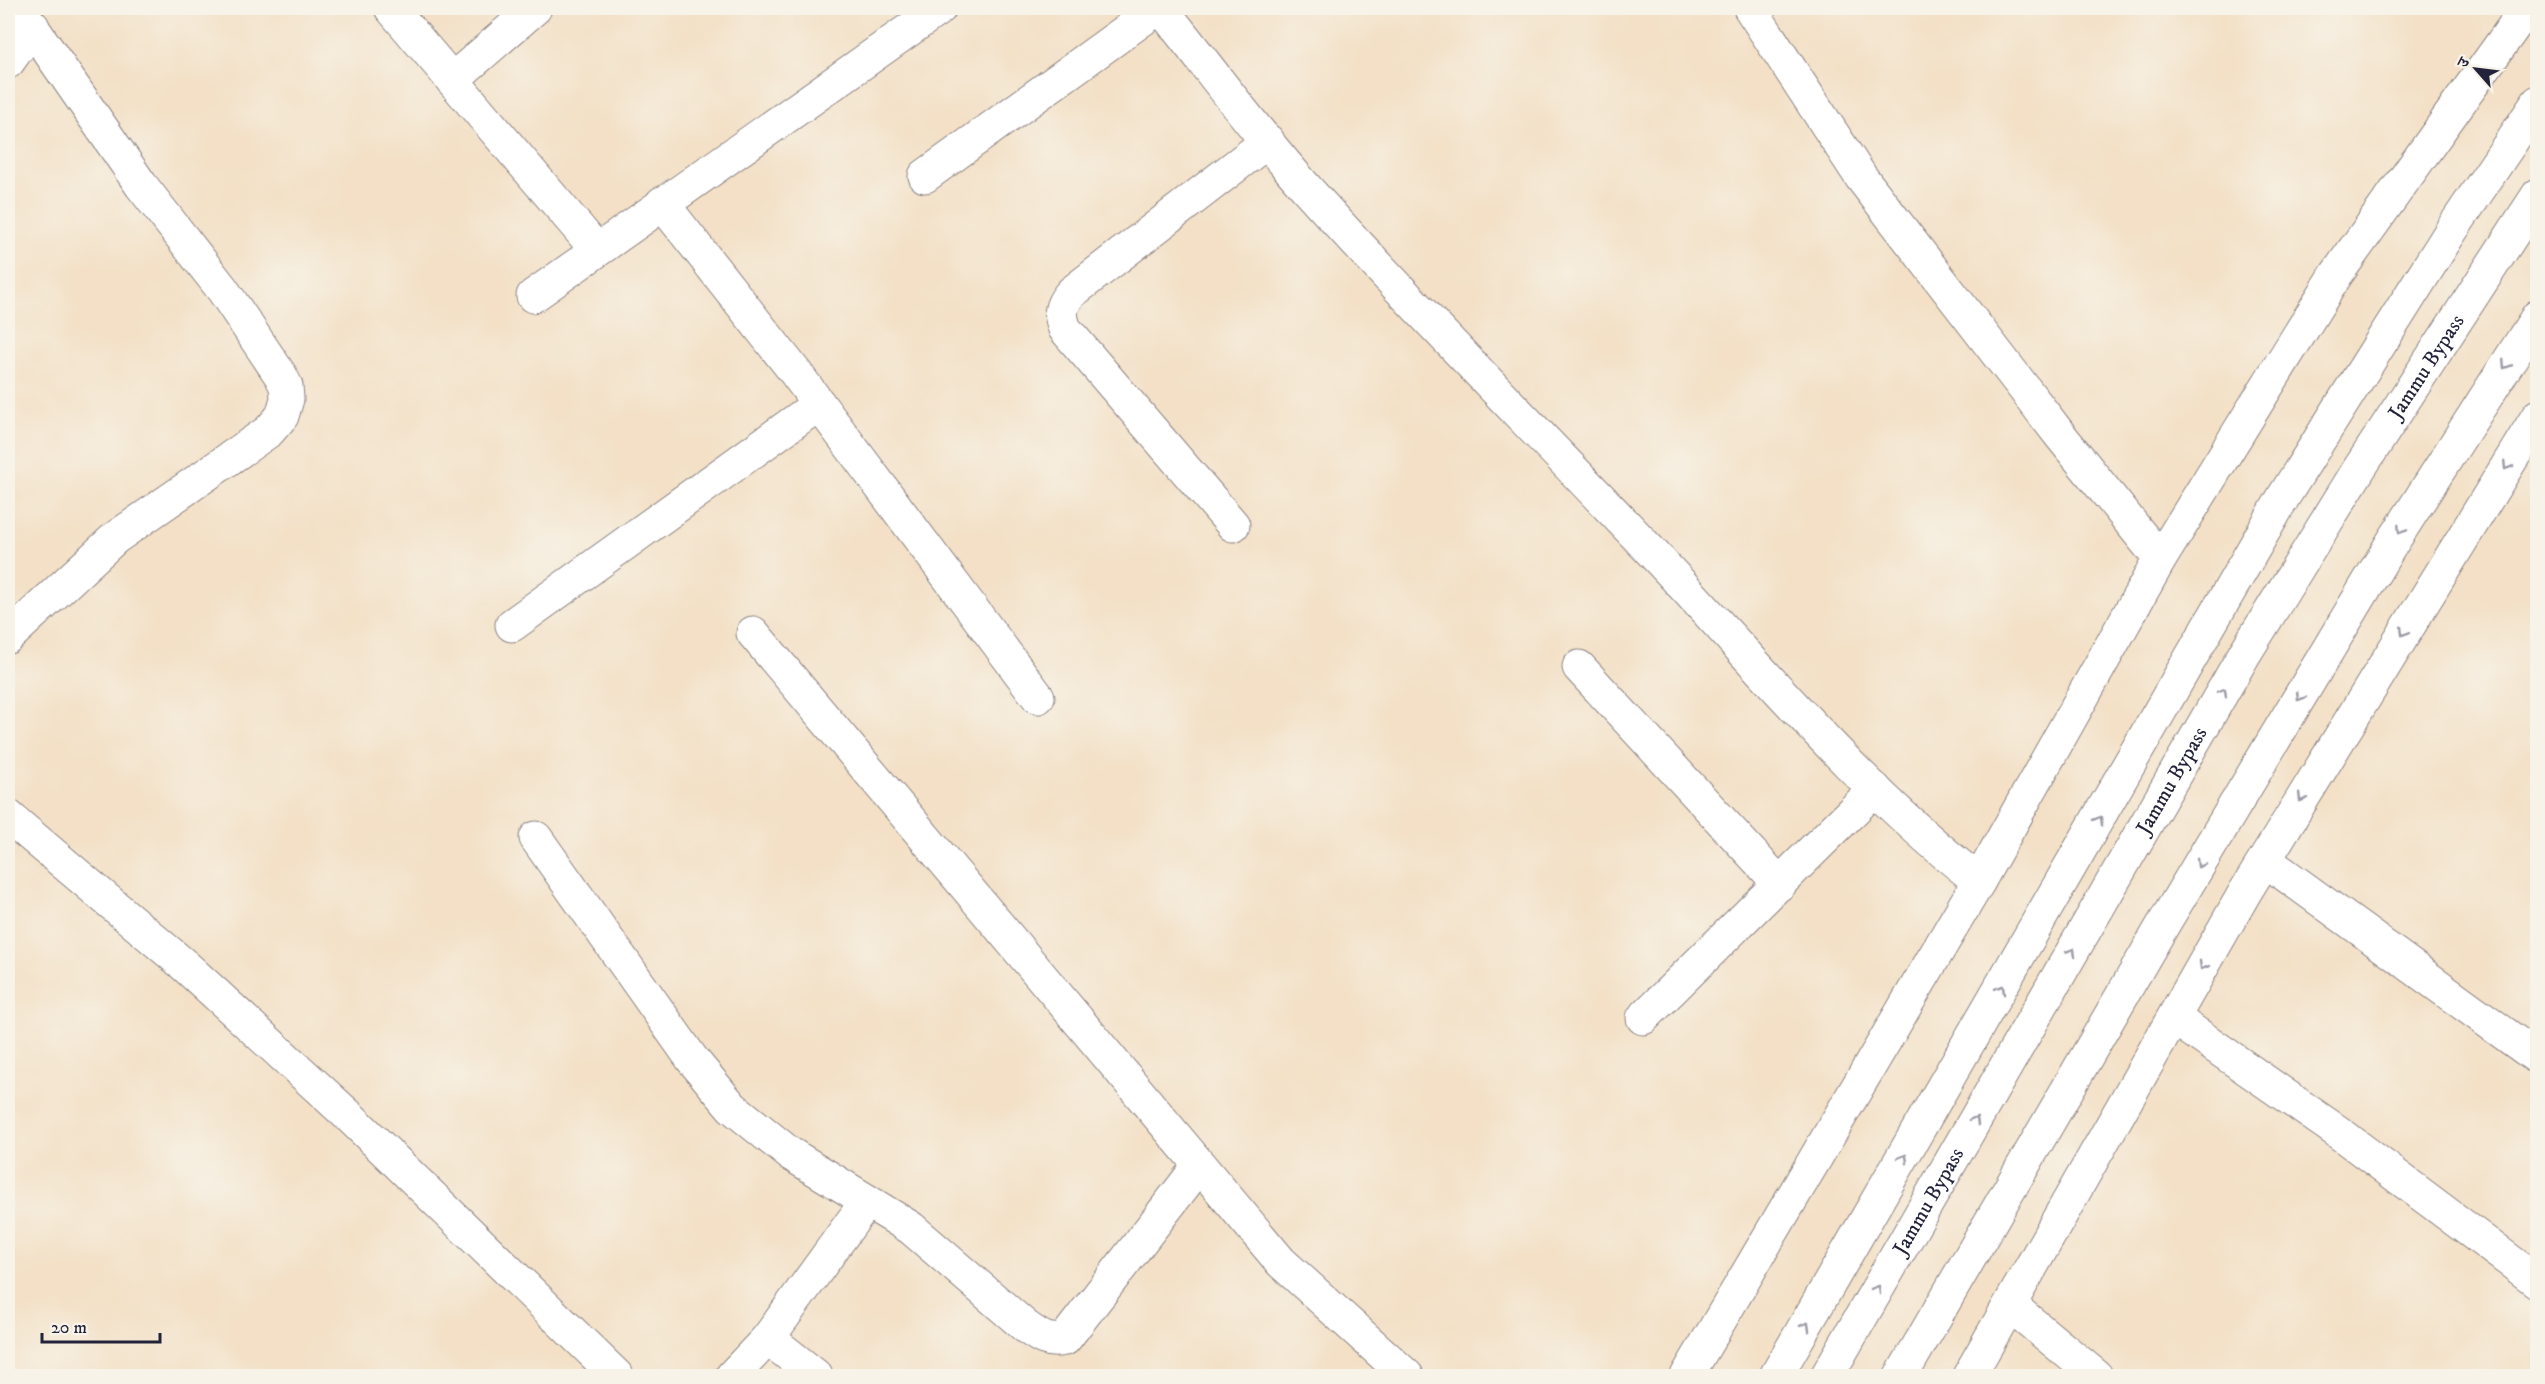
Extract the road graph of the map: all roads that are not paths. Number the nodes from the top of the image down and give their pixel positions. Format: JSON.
{"nodes":[{"id":1,"x":391,"y":8,"type":"edge"},
{"id":2,"x":535,"y":8,"type":"edge"},
{"id":3,"x":940,"y":8,"type":"edge"},
{"id":4,"x":1160,"y":8,"type":"edge"},
{"id":5,"x":1750,"y":8,"type":"edge"},
{"id":6,"x":2527,"y":8,"type":"edge"},
{"id":7,"x":26,"y":17,"type":"edge"},
{"id":8,"x":8,"y":62,"type":"edge"},
{"id":9,"x":452,"y":80,"type":"junction"},
{"id":10,"x":2538,"y":102,"type":"edge"},
{"id":11,"x":1268,"y":141,"type":"junction"},
{"id":12,"x":925,"y":176,"type":"dead end"},
{"id":13,"x":2538,"y":195,"type":"edge"},
{"id":14,"x":662,"y":203,"type":"junction"},
{"id":15,"x":597,"y":250,"type":"junction"},
{"id":16,"x":533,"y":296,"type":"dead end"},
{"id":17,"x":2538,"y":316,"type":"edge"},
{"id":18,"x":819,"y":404,"type":"junction"},
{"id":19,"x":2538,"y":416,"type":"edge"},
{"id":20,"x":1233,"y":525,"type":"dead end"},
{"id":21,"x":2160,"y":559,"type":"junction"},
{"id":22,"x":512,"y":625,"type":"dead end"},
{"id":23,"x":753,"y":633,"type":"dead end"},
{"id":24,"x":8,"y":637,"type":"edge"},
{"id":25,"x":1579,"y":667,"type":"dead end"},
{"id":26,"x":1038,"y":697,"type":"dead end"},
{"id":27,"x":1875,"y":789,"type":"junction"},
{"id":28,"x":8,"y":816,"type":"edge"},
{"id":29,"x":536,"y":838,"type":"dead end"},
{"id":30,"x":2265,"y":860,"type":"junction"},
{"id":31,"x":1979,"y":881,"type":"junction"},
{"id":32,"x":1780,"y":884,"type":"junction"},
{"id":33,"x":1643,"y":1018,"type":"dead end"},
{"id":34,"x":2174,"y":1018,"type":"junction"},
{"id":35,"x":2538,"y":1058,"type":"edge"},
{"id":36,"x":1199,"y":1166,"type":"junction"},
{"id":37,"x":867,"y":1201,"type":"junction"},
{"id":38,"x":2538,"y":1282,"type":"edge"},
{"id":39,"x":2010,"y":1305,"type":"junction"},
{"id":40,"x":768,"y":1338,"type":"junction"},
{"id":41,"x":617,"y":1377,"type":"edge"},
{"id":42,"x":732,"y":1377,"type":"edge"},
{"id":43,"x":816,"y":1377,"type":"edge"},
{"id":44,"x":1407,"y":1377,"type":"edge"},
{"id":45,"x":1687,"y":1377,"type":"edge"},
{"id":46,"x":1776,"y":1377,"type":"edge"},
{"id":47,"x":1827,"y":1377,"type":"edge"},
{"id":48,"x":1900,"y":1377,"type":"edge"},
{"id":49,"x":1969,"y":1377,"type":"edge"},
{"id":50,"x":2096,"y":1377,"type":"edge"}],
"edges":[{"from":1,"to":9,"type":"main road"},
{"from":2,"to":9,"type":"main road"},
{"from":3,"to":14,"type":"main road"},
{"from":4,"to":11,"type":"main road"},
{"from":4,"to":12,"type":"main road"},
{"from":5,"to":21,"type":"main road"},
{"from":6,"to":21,"type":"main road"},
{"from":7,"to":8,"type":"main road"},
{"from":7,"to":24,"type":"main road"},
{"from":9,"to":15,"type":"main road"},
{"from":46,"to":10,"type":"main road","one_way":true},
{"from":11,"to":20,"type":"main road"},
{"from":11,"to":27,"type":"main road"},
{"from":47,"to":13,"type":"main road","name":"Jammu Bypass","one_way":true},
{"from":14,"to":15,"type":"main road"},
{"from":14,"to":18,"type":"main road"},
{"from":15,"to":16,"type":"main road"},
{"from":17,"to":48,"type":"main road","one_way":true},
{"from":18,"to":22,"type":"main road"},
{"from":18,"to":26,"type":"main road"},
{"from":19,"to":30,"type":"main road","one_way":true},
{"from":21,"to":31,"type":"main road"},
{"from":23,"to":36,"type":"main road"},
{"from":25,"to":32,"type":"main road"},
{"from":27,"to":31,"type":"main road"},
{"from":27,"to":32,"type":"main road"},
{"from":28,"to":41,"type":"main road"},
{"from":29,"to":37,"type":"main road"},
{"from":30,"to":34,"type":"main road","one_way":true},
{"from":30,"to":35,"type":"main road"},
{"from":31,"to":45,"type":"main road"},
{"from":32,"to":33,"type":"main road"},
{"from":34,"to":38,"type":"main road"},
{"from":34,"to":39,"type":"main road"},
{"from":36,"to":37,"type":"main road"},
{"from":36,"to":44,"type":"main road"},
{"from":37,"to":40,"type":"main road"},
{"from":39,"to":49,"type":"main road"},
{"from":39,"to":50,"type":"main road"},
{"from":40,"to":42,"type":"main road"},
{"from":40,"to":43,"type":"main road"}]}
